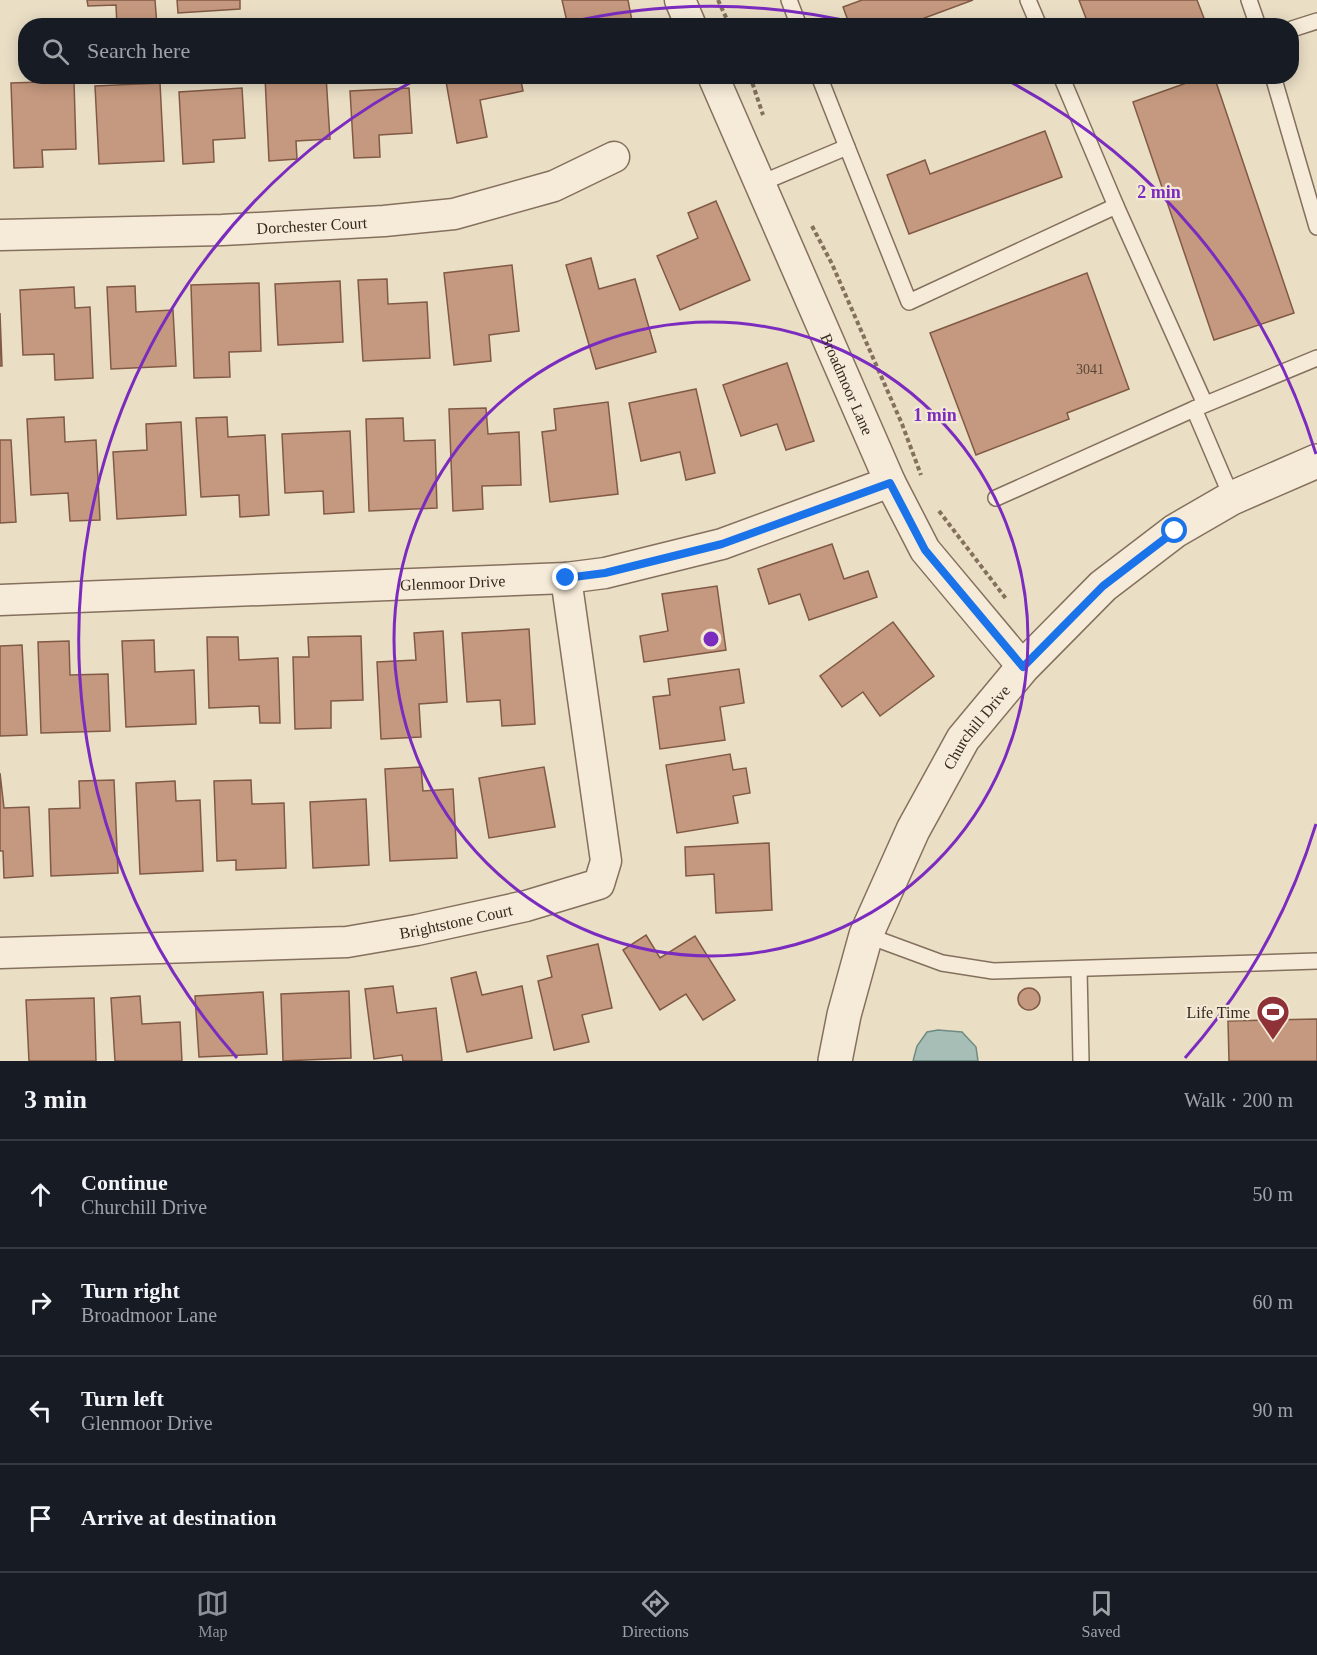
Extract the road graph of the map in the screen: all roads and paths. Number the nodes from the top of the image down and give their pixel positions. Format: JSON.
{"nodes":[{"id":1,"x":680,"y":0,"type":"edge"},
{"id":2,"x":718,"y":0,"type":"edge"},
{"id":3,"x":789,"y":0,"type":"edge"},
{"id":4,"x":1028,"y":0,"type":"edge"},
{"id":5,"x":1249,"y":0,"type":"edge"},
{"id":6,"x":688,"y":18,"type":"edge"},
{"id":7,"x":726,"y":18,"type":"edge"},
{"id":8,"x":796,"y":18,"type":"edge"},
{"id":9,"x":1035,"y":18,"type":"edge"},
{"id":10,"x":1255,"y":18,"type":"edge"},
{"id":11,"x":1317,"y":21,"type":"edge"},
{"id":12,"x":1299,"y":27,"type":"edge"},
{"id":13,"x":716,"y":84,"type":"edge"},
{"id":14,"x":753,"y":84,"type":"edge"},
{"id":15,"x":822,"y":84,"type":"edge"},
{"id":16,"x":1063,"y":84,"type":"edge"},
{"id":17,"x":1276,"y":84,"type":"edge"},
{"id":18,"x":766,"y":123,"type":"dead end"},
{"id":19,"x":847,"y":147,"type":"junction"},
{"id":20,"x":614,"y":157,"type":"dead end"},
{"id":21,"x":759,"y":184,"type":"junction"},
{"id":22,"x":1116,"y":206,"type":"junction"},
{"id":23,"x":810,"y":224,"type":"dead end"},
{"id":24,"x":1317,"y":227,"type":"edge"},
{"id":25,"x":0,"y":235,"type":"edge"},
{"id":26,"x":1317,"y":358,"type":"edge"},
{"id":27,"x":1200,"y":407,"type":"junction"},
{"id":28,"x":1317,"y":461,"type":"edge"},
{"id":29,"x":921,"y":477,"type":"dead end"},
{"id":30,"x":890,"y":483,"type":"junction"},
{"id":31,"x":996,"y":498,"type":"dead end"},
{"id":32,"x":1232,"y":498,"type":"junction"},
{"id":33,"x":936,"y":507,"type":"dead end"},
{"id":34,"x":566,"y":578,"type":"junction"},
{"id":35,"x":0,"y":600,"type":"edge"},
{"id":36,"x":1008,"y":601,"type":"dead end"},
{"id":37,"x":1023,"y":667,"type":"junction"},
{"id":38,"x":866,"y":935,"type":"junction"},
{"id":39,"x":0,"y":953,"type":"edge"},
{"id":40,"x":1317,"y":961,"type":"edge"},
{"id":41,"x":1078,"y":969,"type":"junction"},
{"id":42,"x":834,"y":1061,"type":"edge"},
{"id":43,"x":1081,"y":1061,"type":"edge"}],
"edges":[{"from":1,"to":6,"type":"street"},
{"from":2,"to":7,"type":"path"},
{"from":3,"to":8,"type":"lane"},
{"from":4,"to":9,"type":"lane"},
{"from":5,"to":10,"type":"lane"},
{"from":11,"to":12,"type":"lane"},
{"from":13,"to":21,"type":"street","name":"Broadmoor Lane"},
{"from":14,"to":18,"type":"path"},
{"from":15,"to":19,"type":"lane"},
{"from":16,"to":22,"type":"lane"},
{"from":17,"to":24,"type":"lane"},
{"from":19,"to":21,"type":"lane"},
{"from":19,"to":22,"type":"lane"},
{"from":20,"to":25,"type":"street","name":"Dorchester Court"},
{"from":21,"to":30,"type":"street","name":"Broadmoor Lane"},
{"from":22,"to":27,"type":"lane"},
{"from":23,"to":29,"type":"path"},
{"from":26,"to":27,"type":"lane"},
{"from":27,"to":31,"type":"lane"},
{"from":27,"to":32,"type":"lane"},
{"from":28,"to":32,"type":"street","name":"Churchill Drive"},
{"from":30,"to":34,"type":"street","name":"Glenmoor Drive"},
{"from":30,"to":37,"type":"street","name":"Broadmoor Lane"},
{"from":32,"to":37,"type":"street","name":"Churchill Drive"},
{"from":33,"to":36,"type":"path"},
{"from":34,"to":35,"type":"street","name":"Glenmoor Drive"},
{"from":34,"to":39,"type":"street","name":"Brightstone Court"},
{"from":37,"to":38,"type":"street","name":"Churchill Drive"},
{"from":38,"to":41,"type":"lane"},
{"from":38,"to":42,"type":"street","name":"Churchill Drive"},
{"from":40,"to":41,"type":"lane"},
{"from":41,"to":43,"type":"lane"}]}
